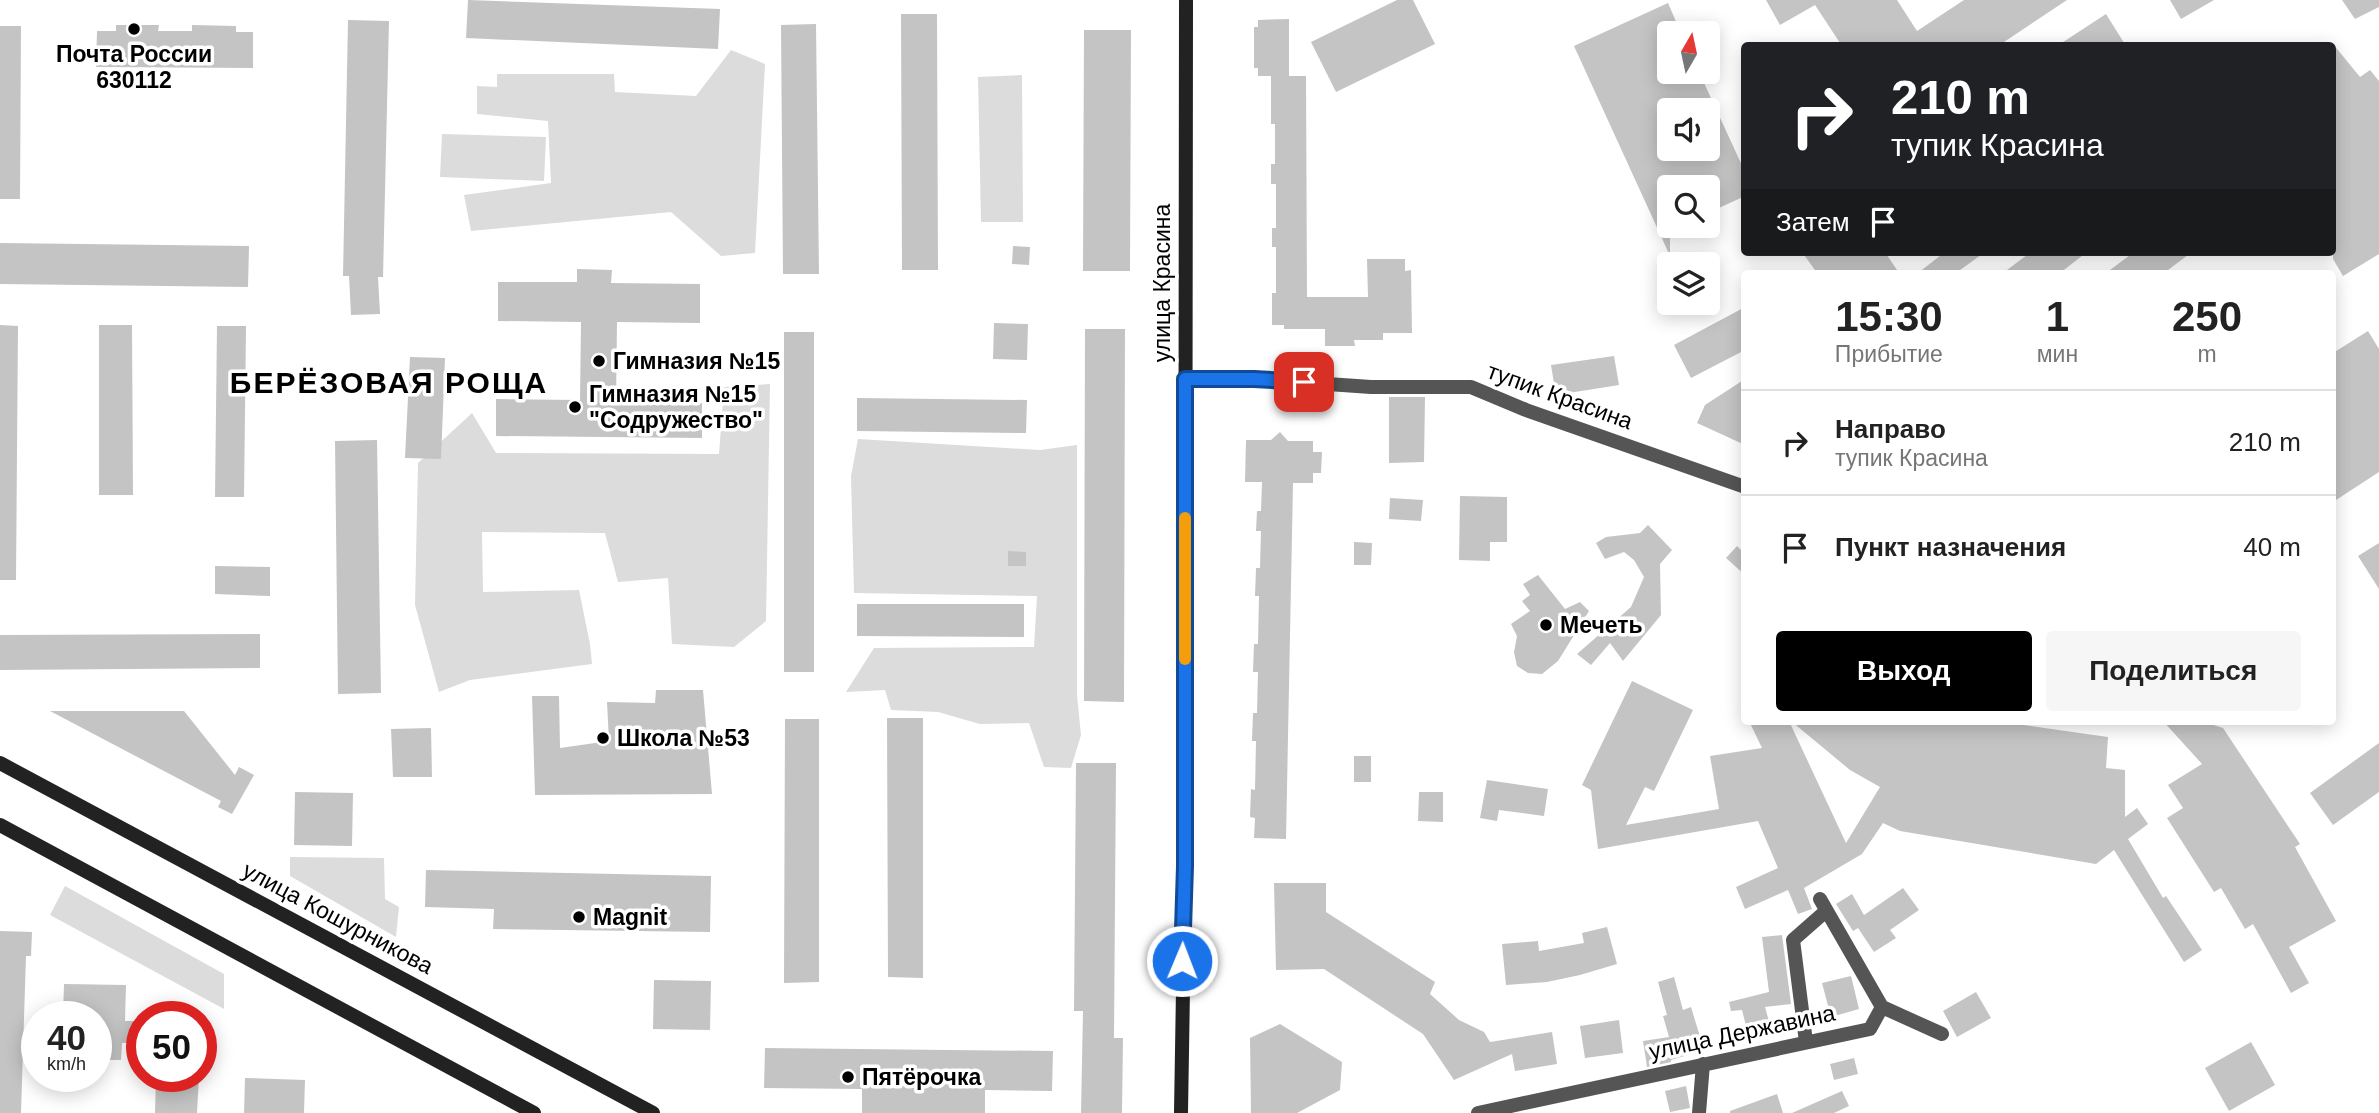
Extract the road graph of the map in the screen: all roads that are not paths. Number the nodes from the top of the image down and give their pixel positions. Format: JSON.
{"nodes":[{"id":1,"x":1186,"y":0,"type":"edge"},
{"id":2,"x":1185,"y":379,"type":"junction"},
{"id":3,"x":1741,"y":486,"type":"edge"},
{"id":4,"x":0,"y":764,"type":"edge"},
{"id":5,"x":0,"y":825,"type":"edge"},
{"id":6,"x":1882,"y":1007,"type":"junction"},
{"id":7,"x":1942,"y":1034,"type":"dead end"},
{"id":8,"x":1807,"y":1042,"type":"junction"},
{"id":9,"x":1703,"y":1064,"type":"junction"},
{"id":10,"x":534,"y":1113,"type":"edge"},
{"id":11,"x":653,"y":1113,"type":"edge"},
{"id":12,"x":1181,"y":1113,"type":"edge"},
{"id":13,"x":1478,"y":1113,"type":"edge"},
{"id":14,"x":1699,"y":1113,"type":"edge"}],
"edges":[{"from":1,"to":2,"type":"main road","name":"улица Красина"},
{"from":2,"to":3,"type":"street","name":"тупик Красина"},
{"from":2,"to":12,"type":"main road","name":"улица Красина"},
{"from":4,"to":11,"type":"main road","name":"улица Кошурникова"},
{"from":5,"to":10,"type":"main road"},
{"from":6,"to":7,"type":"street"},
{"from":6,"to":8,"type":"street","name":"улица Державина"},
{"from":6,"to":8,"type":"street"},
{"from":8,"to":9,"type":"street","name":"улица Державина"},
{"from":9,"to":13,"type":"street","name":"улица Державина"},
{"from":9,"to":14,"type":"street"}]}
